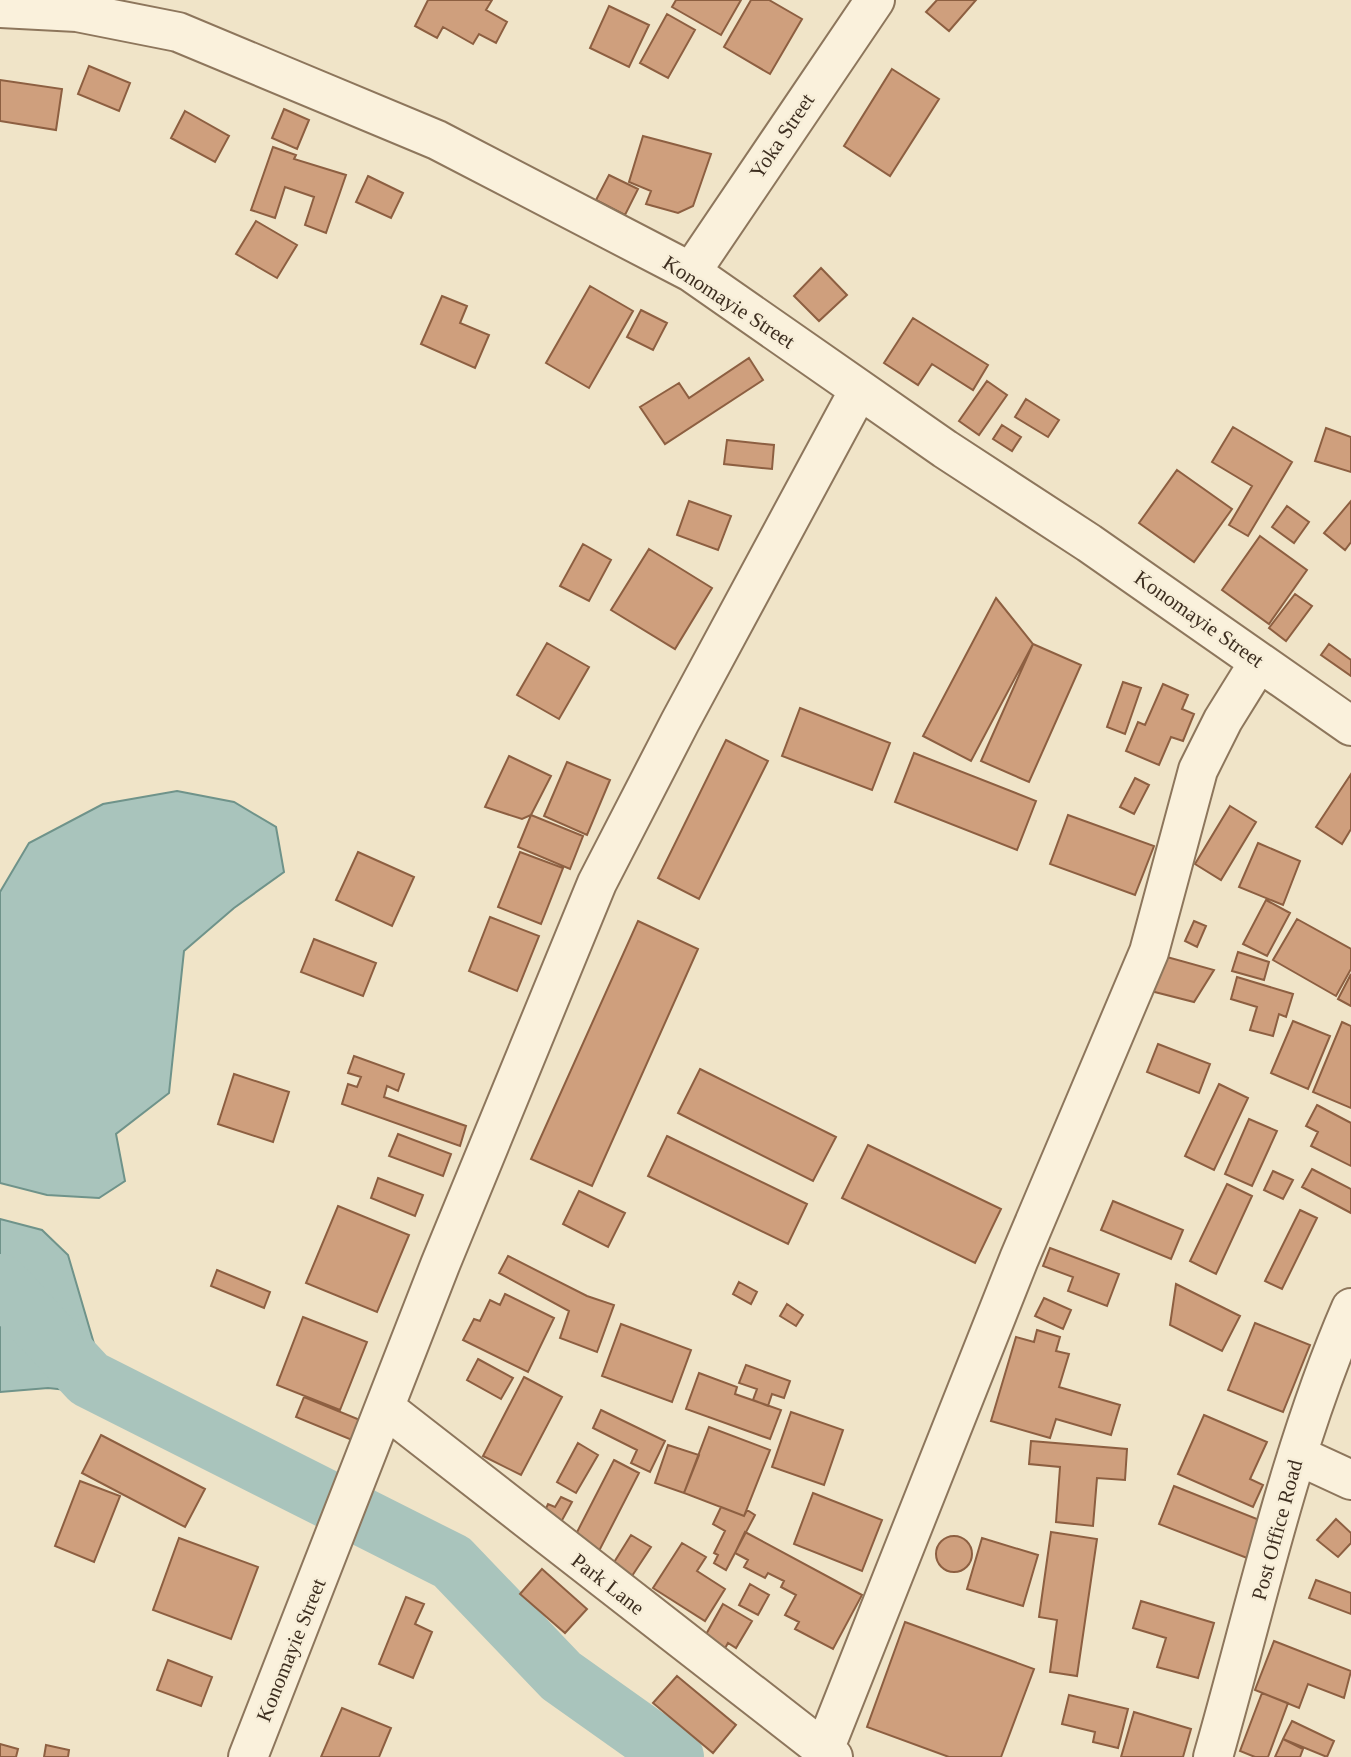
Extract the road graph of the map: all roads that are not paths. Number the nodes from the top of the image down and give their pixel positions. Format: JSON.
{"nodes":[{"id":1,"x":875,"y":0,"type":"edge"},
{"id":2,"x":5,"y":5,"type":"edge"},
{"id":3,"x":691,"y":272,"type":"junction"},
{"id":4,"x":859,"y":390,"type":"junction"},
{"id":5,"x":1259,"y":662,"type":"junction"},
{"id":6,"x":1351,"y":726,"type":"edge"},
{"id":7,"x":1351,"y":1308,"type":"edge"},
{"id":8,"x":385,"y":1408,"type":"junction"},
{"id":9,"x":1297,"y":1455,"type":"junction"},
{"id":10,"x":1351,"y":1480,"type":"edge"},
{"id":11,"x":829,"y":1754,"type":"edge"},
{"id":12,"x":248,"y":1757,"type":"edge"},
{"id":13,"x":1213,"y":1757,"type":"edge"}],
"edges":[{"from":1,"to":3,"type":"street","name":"Yoka Street"},
{"from":2,"to":3,"type":"street","name":"Konomayie Street"},
{"from":3,"to":4,"type":"street","name":"Konomayie Street"},
{"from":4,"to":5,"type":"street","name":"Konomayie Street"},
{"from":4,"to":8,"type":"street","name":"Konomayie Street"},
{"from":5,"to":6,"type":"street","name":"Konomayie Street"},
{"from":5,"to":11,"type":"street"},
{"from":7,"to":9,"type":"street","name":"Post Office Road"},
{"from":8,"to":11,"type":"street","name":"Park Lane"},
{"from":8,"to":12,"type":"street","name":"Konomayie Street"},
{"from":9,"to":10,"type":"street"},
{"from":9,"to":13,"type":"street","name":"Post Office Road"}]}
